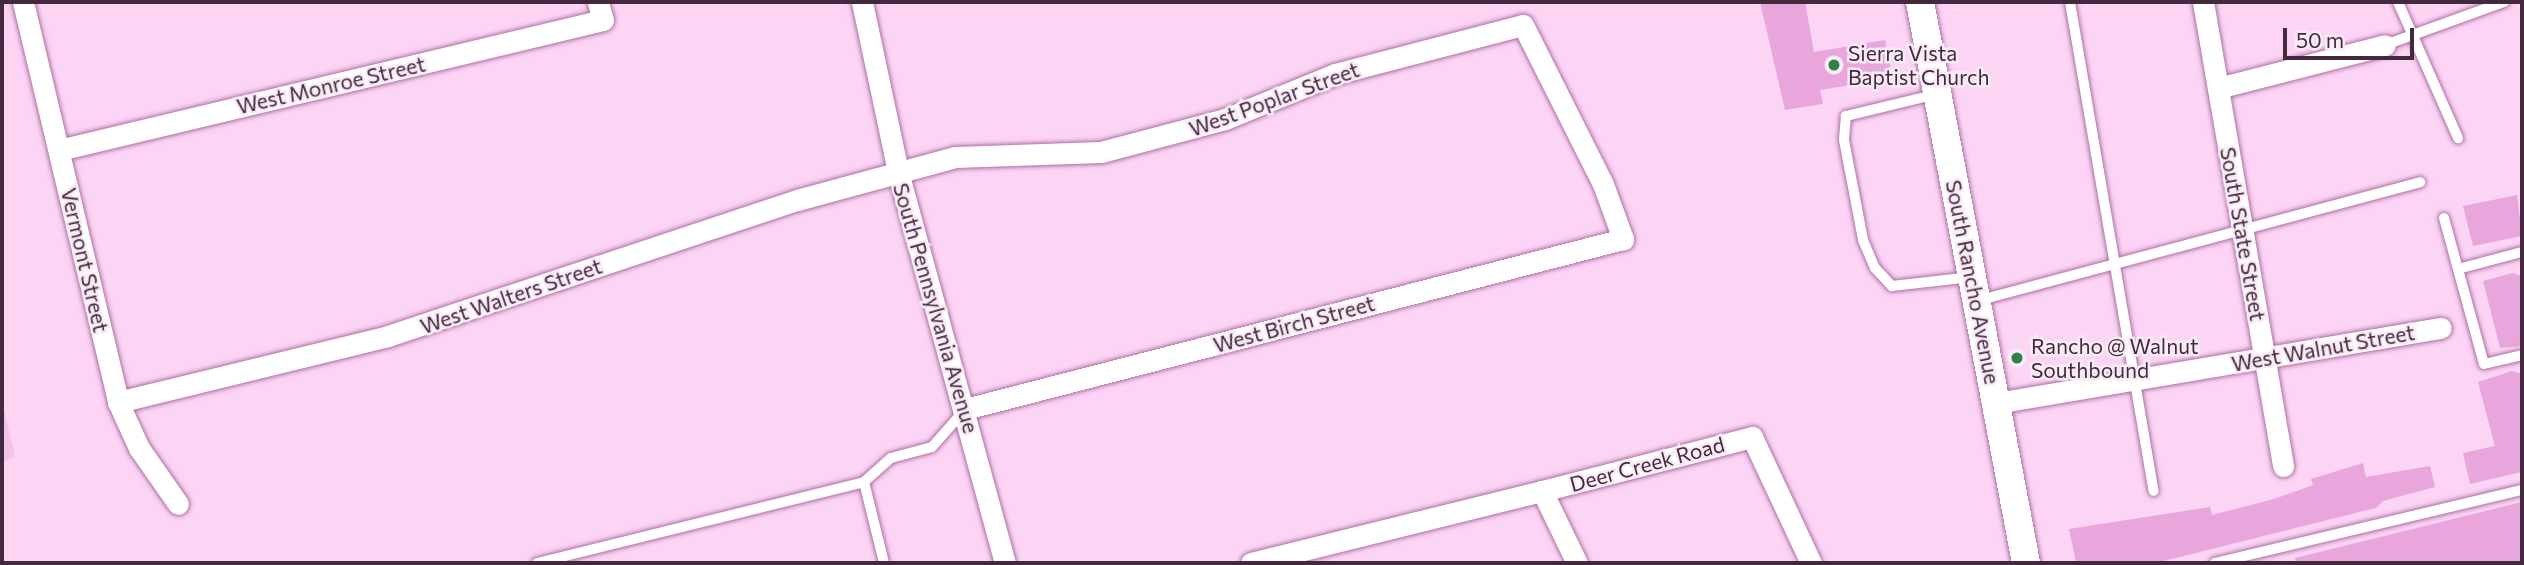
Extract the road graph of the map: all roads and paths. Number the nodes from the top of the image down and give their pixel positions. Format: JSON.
{"nodes":[{"id":1,"x":23,"y":2,"type":"edge"},
{"id":2,"x":862,"y":2,"type":"edge"},
{"id":3,"x":1920,"y":2,"type":"edge"},
{"id":4,"x":2070,"y":2,"type":"edge"},
{"id":5,"x":2203,"y":2,"type":"edge"},
{"id":6,"x":2398,"y":2,"type":"edge"},
{"id":7,"x":2504,"y":2,"type":"edge"},
{"id":8,"x":601,"y":11,"type":"edge"},
{"id":9,"x":2414,"y":36,"type":"junction"},
{"id":10,"x":2385,"y":45,"type":"joint"},
{"id":11,"x":2218,"y":88,"type":"junction"},
{"id":12,"x":1937,"y":94,"type":"junction"},
{"id":13,"x":2458,"y":138,"type":"dead end"},
{"id":14,"x":59,"y":149,"type":"junction"},
{"id":15,"x":898,"y":172,"type":"junction"},
{"id":16,"x":2420,"y":182,"type":"dead end"},
{"id":17,"x":2444,"y":218,"type":"dead end"},
{"id":18,"x":2242,"y":230,"type":"junction"},
{"id":19,"x":1623,"y":239,"type":"joint"},
{"id":20,"x":2522,"y":252,"type":"edge"},
{"id":21,"x":2115,"y":264,"type":"junction"},
{"id":22,"x":2458,"y":269,"type":"junction"},
{"id":23,"x":1974,"y":289,"type":"junction"},
{"id":24,"x":2441,"y":328,"type":"dead end"},
{"id":25,"x":2522,"y":355,"type":"edge"},
{"id":26,"x":2264,"y":359,"type":"junction"},
{"id":27,"x":2135,"y":380,"type":"junction"},
{"id":28,"x":118,"y":402,"type":"junction"},
{"id":29,"x":1996,"y":403,"type":"junction"},
{"id":30,"x":965,"y":409,"type":"junction"},
{"id":31,"x":2283,"y":466,"type":"dead end"},
{"id":32,"x":863,"y":482,"type":"junction"},
{"id":33,"x":2522,"y":490,"type":"edge"},
{"id":34,"x":1542,"y":491,"type":"junction"},
{"id":35,"x":2154,"y":491,"type":"dead end"},
{"id":36,"x":178,"y":504,"type":"dead end"},
{"id":37,"x":537,"y":563,"type":"edge"},
{"id":38,"x":884,"y":563,"type":"edge"},
{"id":39,"x":1005,"y":563,"type":"edge"},
{"id":40,"x":1251,"y":563,"type":"edge"},
{"id":41,"x":1577,"y":563,"type":"edge"},
{"id":42,"x":1811,"y":563,"type":"edge"},
{"id":43,"x":2026,"y":563,"type":"edge"},
{"id":44,"x":2215,"y":563,"type":"edge"}],
"edges":[{"from":1,"to":14,"type":"street","name":"Vermont Street"},
{"from":2,"to":15,"type":"street","name":"South Pennsylvania Avenue"},
{"from":3,"to":12,"type":"street","name":"South Rancho Avenue"},
{"from":4,"to":21,"type":"lane"},
{"from":5,"to":11,"type":"street","name":"South State Street"},
{"from":6,"to":9,"type":"lane"},
{"from":7,"to":9,"type":"lane"},
{"from":8,"to":14,"type":"street","name":"West Monroe Street"},
{"from":9,"to":10,"type":"lane"},
{"from":9,"to":13,"type":"lane"},
{"from":10,"to":11,"type":"street"},
{"from":11,"to":18,"type":"street","name":"South State Street"},
{"from":12,"to":23,"type":"street","name":"South Rancho Avenue"},
{"from":12,"to":23,"type":"lane"},
{"from":14,"to":28,"type":"street","name":"Vermont Street"},
{"from":15,"to":19,"type":"street","name":"West Poplar Street"},
{"from":15,"to":28,"type":"street","name":"West Walters Street"},
{"from":15,"to":30,"type":"street","name":"South Pennsylvania Avenue"},
{"from":16,"to":18,"type":"lane"},
{"from":17,"to":22,"type":"lane"},
{"from":18,"to":21,"type":"lane"},
{"from":18,"to":26,"type":"street","name":"South State Street"},
{"from":19,"to":30,"type":"street","name":"West Birch Street"},
{"from":20,"to":22,"type":"lane"},
{"from":21,"to":23,"type":"lane"},
{"from":21,"to":27,"type":"lane"},
{"from":22,"to":25,"type":"lane"},
{"from":23,"to":29,"type":"street","name":"South Rancho Avenue"},
{"from":24,"to":26,"type":"street","name":"West Walnut Street"},
{"from":26,"to":27,"type":"street","name":"West Walnut Street"},
{"from":26,"to":31,"type":"street","name":"South State Street"},
{"from":27,"to":29,"type":"street","name":"West Walnut Street"},
{"from":27,"to":35,"type":"lane"},
{"from":28,"to":36,"type":"street","name":"Vermont Street"},
{"from":29,"to":43,"type":"street","name":"South Rancho Avenue"},
{"from":30,"to":32,"type":"lane"},
{"from":30,"to":39,"type":"street","name":"South Pennsylvania Avenue"},
{"from":32,"to":37,"type":"lane"},
{"from":32,"to":38,"type":"lane"},
{"from":33,"to":44,"type":"lane"},
{"from":34,"to":40,"type":"street","name":"Deer Creek Road"},
{"from":34,"to":41,"type":"street"},
{"from":34,"to":42,"type":"street","name":"Deer Creek Road"}]}
